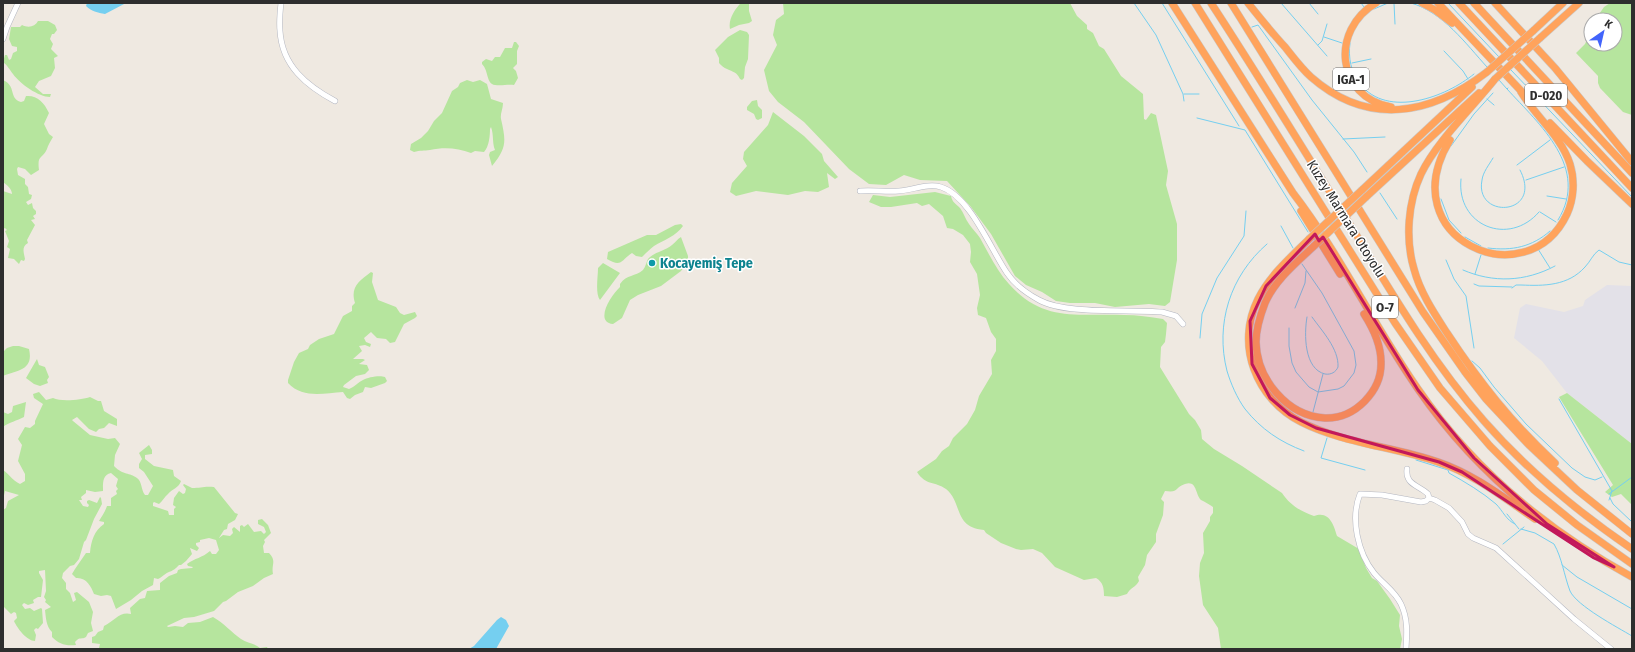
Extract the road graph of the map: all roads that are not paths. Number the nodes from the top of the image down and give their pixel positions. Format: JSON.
{"nodes":[{"id":1,"x":18,"y":3,"type":"edge"},
{"id":2,"x":281,"y":3,"type":"edge"},
{"id":3,"x":1172,"y":3,"type":"edge"},
{"id":4,"x":1195,"y":3,"type":"edge"},
{"id":5,"x":1211,"y":3,"type":"edge"},
{"id":6,"x":1231,"y":3,"type":"edge"},
{"id":7,"x":1248,"y":3,"type":"edge"},
{"id":8,"x":1376,"y":3,"type":"edge"},
{"id":9,"x":1422,"y":3,"type":"edge"},
{"id":10,"x":1438,"y":3,"type":"edge"},
{"id":11,"x":1459,"y":3,"type":"edge"},
{"id":12,"x":1474,"y":3,"type":"edge"},
{"id":13,"x":1494,"y":3,"type":"edge"},
{"id":14,"x":1498,"y":3,"type":"edge"},
{"id":15,"x":1558,"y":3,"type":"edge"},
{"id":16,"x":1563,"y":3,"type":"edge"},
{"id":17,"x":1578,"y":3,"type":"edge"},
{"id":18,"x":1547,"y":17,"type":"junction"},
{"id":19,"x":1516,"y":26,"type":"junction"},
{"id":20,"x":3,"y":39,"type":"edge"},
{"id":21,"x":1490,"y":58,"type":"junction"},
{"id":22,"x":1487,"y":72,"type":"junction"},
{"id":23,"x":1496,"y":79,"type":"junction"},
{"id":24,"x":1521,"y":92,"type":"junction"},
{"id":25,"x":335,"y":101,"type":"dead end"},
{"id":26,"x":1429,"y":104,"type":"junction"},
{"id":27,"x":1474,"y":105,"type":"junction"},
{"id":28,"x":1632,"y":162,"type":"edge"},
{"id":29,"x":1632,"y":173,"type":"edge"},
{"id":30,"x":1632,"y":188,"type":"edge"},
{"id":31,"x":860,"y":191,"type":"dead end"},
{"id":32,"x":1293,"y":193,"type":"junction"},
{"id":33,"x":1632,"y":204,"type":"edge"},
{"id":34,"x":1183,"y":324,"type":"dead end"},
{"id":35,"x":1407,"y":469,"type":"dead end"},
{"id":36,"x":1429,"y":498,"type":"junction"},
{"id":37,"x":1600,"y":509,"type":"junction"},
{"id":38,"x":1632,"y":534,"type":"edge"},
{"id":39,"x":1632,"y":549,"type":"edge"},
{"id":40,"x":1632,"y":564,"type":"edge"},
{"id":41,"x":1614,"y":567,"type":"junction"},
{"id":42,"x":1632,"y":577,"type":"edge"},
{"id":43,"x":1406,"y":649,"type":"edge"},
{"id":44,"x":1611,"y":649,"type":"edge"}],
"edges":[{"from":1,"to":20,"type":"street"},
{"from":2,"to":25,"type":"street"},
{"from":3,"to":32,"type":"highway"},
{"from":4,"to":40,"type":"highway","name":"Kuzey Marmara Otoyolu","number":"O-7"},
{"from":5,"to":39,"type":"highway","name":"Kuzey Marmara Otoyolu","number":"O-7"},
{"from":6,"to":37,"type":"highway"},
{"from":7,"to":26,"type":"highway"},
{"from":8,"to":26,"type":"highway","number":"IGA-1"},
{"from":9,"to":21,"type":"highway"},
{"from":10,"to":21,"type":"highway"},
{"from":11,"to":30,"type":"highway","number":"D-020"},
{"from":12,"to":29,"type":"highway","number":"D-020"},
{"from":13,"to":19,"type":"highway"},
{"from":14,"to":19,"type":"highway"},
{"from":15,"to":18,"type":"highway"},
{"from":16,"to":18,"type":"highway"},
{"from":17,"to":23,"type":"highway","bridge":true},
{"from":18,"to":22,"type":"highway","bridge":true},
{"from":19,"to":28,"type":"highway"},
{"from":21,"to":24,"type":"highway"},
{"from":22,"to":26,"type":"highway","number":"IGA-1"},
{"from":22,"to":41,"type":"highway","bridge":true},
{"from":23,"to":27,"type":"highway"},
{"from":23,"to":32,"type":"highway","bridge":true},
{"from":24,"to":27,"type":"highway"},
{"from":24,"to":33,"type":"highway"},
{"from":27,"to":37,"type":"highway"},
{"from":31,"to":34,"type":"street"},
{"from":32,"to":41,"type":"highway"},
{"from":35,"to":36,"type":"street"},
{"from":36,"to":43,"type":"street"},
{"from":36,"to":44,"type":"street"},
{"from":37,"to":38,"type":"highway"},
{"from":41,"to":42,"type":"highway"}]}
